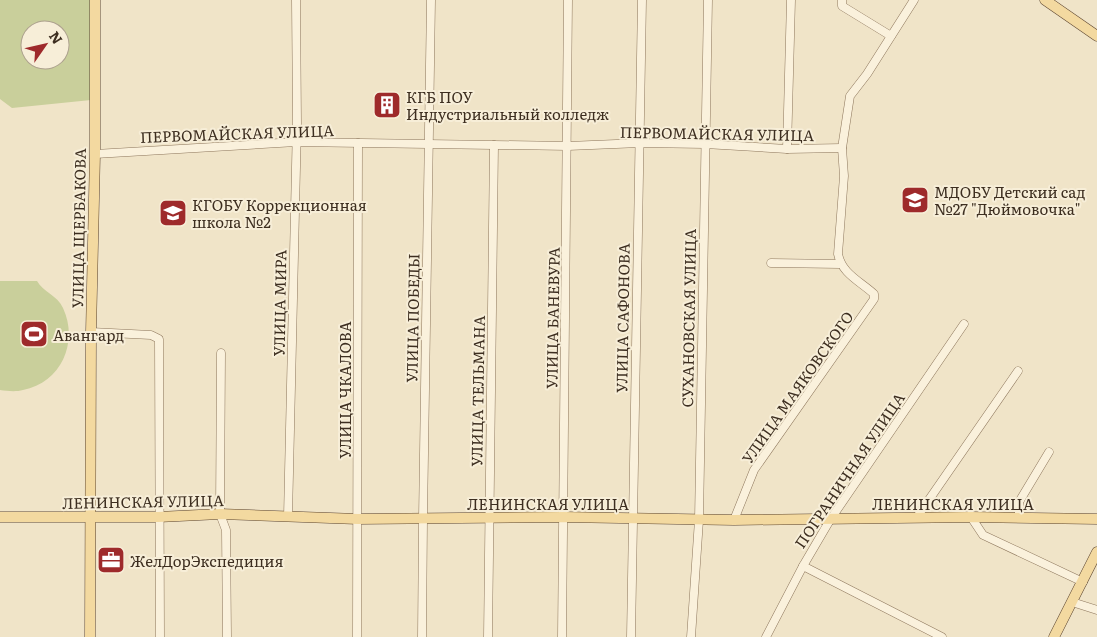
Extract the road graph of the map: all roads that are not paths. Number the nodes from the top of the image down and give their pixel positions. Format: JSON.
{"nodes":[{"id":1,"x":95,"y":0,"type":"edge"},
{"id":2,"x":296,"y":0,"type":"edge"},
{"id":3,"x":431,"y":0,"type":"edge"},
{"id":4,"x":568,"y":0,"type":"edge"},
{"id":5,"x":642,"y":0,"type":"edge"},
{"id":6,"x":708,"y":0,"type":"edge"},
{"id":7,"x":791,"y":0,"type":"edge"},
{"id":8,"x":914,"y":0,"type":"edge"},
{"id":9,"x":1045,"y":0,"type":"edge"},
{"id":10,"x":842,"y":3,"type":"edge"},
{"id":11,"x":891,"y":36,"type":"junction"},
{"id":12,"x":1097,"y":36,"type":"edge"},
{"id":13,"x":296,"y":142,"type":"junction"},
{"id":14,"x":358,"y":143,"type":"junction"},
{"id":15,"x":640,"y":143,"type":"junction"},
{"id":16,"x":428,"y":144,"type":"junction"},
{"id":17,"x":705,"y":144,"type":"junction"},
{"id":18,"x":494,"y":145,"type":"junction"},
{"id":19,"x":568,"y":146,"type":"junction"},
{"id":20,"x":842,"y":148,"type":"junction"},
{"id":21,"x":787,"y":149,"type":"junction"},
{"id":22,"x":95,"y":154,"type":"junction"},
{"id":23,"x":771,"y":263,"type":"dead end"},
{"id":24,"x":840,"y":264,"type":"junction"},
{"id":25,"x":964,"y":324,"type":"dead end"},
{"id":26,"x":92,"y":332,"type":"junction"},
{"id":27,"x":221,"y":353,"type":"dead end"},
{"id":28,"x":1018,"y":371,"type":"dead end"},
{"id":29,"x":1049,"y":452,"type":"dead end"},
{"id":30,"x":220,"y":514,"type":"junction"},
{"id":31,"x":0,"y":517,"type":"edge"},
{"id":32,"x":91,"y":517,"type":"junction"},
{"id":33,"x":158,"y":517,"type":"junction"},
{"id":34,"x":288,"y":517,"type":"junction"},
{"id":35,"x":563,"y":517,"type":"junction"},
{"id":36,"x":917,"y":517,"type":"junction"},
{"id":37,"x":971,"y":517,"type":"junction"},
{"id":38,"x":358,"y":518,"type":"junction"},
{"id":39,"x":489,"y":518,"type":"junction"},
{"id":40,"x":632,"y":518,"type":"junction"},
{"id":41,"x":1019,"y":518,"type":"junction"},
{"id":42,"x":422,"y":519,"type":"junction"},
{"id":43,"x":1097,"y":519,"type":"edge"},
{"id":44,"x":699,"y":520,"type":"junction"},
{"id":45,"x":734,"y":520,"type":"junction"},
{"id":46,"x":830,"y":520,"type":"junction"},
{"id":47,"x":1097,"y":552,"type":"edge"},
{"id":48,"x":803,"y":566,"type":"junction"},
{"id":49,"x":1082,"y":582,"type":"junction"},
{"id":50,"x":1072,"y":602,"type":"junction"},
{"id":51,"x":1097,"y":610,"type":"edge"},
{"id":52,"x":90,"y":637,"type":"edge"},
{"id":53,"x":160,"y":637,"type":"edge"},
{"id":54,"x":226,"y":637,"type":"edge"},
{"id":55,"x":356,"y":637,"type":"edge"},
{"id":56,"x":422,"y":637,"type":"edge"},
{"id":57,"x":488,"y":637,"type":"edge"},
{"id":58,"x":562,"y":637,"type":"edge"},
{"id":59,"x":631,"y":637,"type":"edge"},
{"id":60,"x":691,"y":637,"type":"edge"},
{"id":61,"x":766,"y":637,"type":"edge"},
{"id":62,"x":942,"y":637,"type":"edge"},
{"id":63,"x":1054,"y":637,"type":"edge"}],
"edges":[{"from":1,"to":22,"type":"main road","name":"УЛИЦА ЩЕРБАКОВА"},
{"from":2,"to":13,"type":"street","name":"УЛИЦА МИРА"},
{"from":3,"to":16,"type":"street","name":"УЛИЦА ПОБЕДЫ"},
{"from":4,"to":19,"type":"street","name":"УЛИЦА БАНЕВУРА"},
{"from":5,"to":15,"type":"street","name":"УЛИЦА САФОНОВА"},
{"from":6,"to":17,"type":"street","name":"СУХАНОВСКАЯ УЛИЦА"},
{"from":7,"to":21,"type":"street"},
{"from":8,"to":11,"type":"street"},
{"from":9,"to":12,"type":"main road"},
{"from":10,"to":11,"type":"street"},
{"from":11,"to":20,"type":"street"},
{"from":13,"to":14,"type":"street","name":"ПЕРВОМАЙСКАЯ УЛИЦА"},
{"from":13,"to":22,"type":"street","name":"ПЕРВОМАЙСКАЯ УЛИЦА"},
{"from":13,"to":34,"type":"street","name":"УЛИЦА МИРА"},
{"from":14,"to":16,"type":"street","name":"ПЕРВОМАЙСКАЯ УЛИЦА"},
{"from":14,"to":38,"type":"street","name":"УЛИЦА ЧКАЛОВА"},
{"from":15,"to":17,"type":"street","name":"ПЕРВОМАЙСКАЯ УЛИЦА"},
{"from":15,"to":19,"type":"street","name":"ПЕРВОМАЙСКАЯ УЛИЦА"},
{"from":15,"to":40,"type":"street","name":"УЛИЦА САФОНОВА"},
{"from":16,"to":18,"type":"street","name":"ПЕРВОМАЙСКАЯ УЛИЦА"},
{"from":16,"to":42,"type":"street","name":"УЛИЦА ПОБЕДЫ"},
{"from":17,"to":21,"type":"street","name":"ПЕРВОМАЙСКАЯ УЛИЦА"},
{"from":17,"to":44,"type":"street","name":"СУХАНОВСКАЯ УЛИЦА"},
{"from":18,"to":19,"type":"street","name":"ПЕРВОМАЙСКАЯ УЛИЦА"},
{"from":18,"to":39,"type":"street","name":"УЛИЦА ТЕЛЬМАНА"},
{"from":19,"to":35,"type":"street","name":"УЛИЦА БАНЕВУРА"},
{"from":20,"to":21,"type":"street","name":"ПЕРВОМАЙСКАЯ УЛИЦА"},
{"from":20,"to":24,"type":"street"},
{"from":22,"to":26,"type":"main road","name":"УЛИЦА ЩЕРБАКОВА"},
{"from":23,"to":24,"type":"street"},
{"from":24,"to":45,"type":"street","name":"УЛИЦА МАЯКОВСКОГО"},
{"from":25,"to":46,"type":"street","name":"ПОГРАНИЧНАЯ УЛИЦА"},
{"from":26,"to":32,"type":"main road","name":"УЛИЦА ЩЕРБАКОВА"},
{"from":26,"to":33,"type":"street"},
{"from":27,"to":30,"type":"street"},
{"from":28,"to":36,"type":"street"},
{"from":29,"to":41,"type":"street"},
{"from":30,"to":33,"type":"main road","name":"ЛЕНИНСКАЯ УЛИЦА"},
{"from":30,"to":34,"type":"main road","name":"ЛЕНИНСКАЯ УЛИЦА"},
{"from":30,"to":54,"type":"street"},
{"from":31,"to":32,"type":"main road","name":"ЛЕНИНСКАЯ УЛИЦА"},
{"from":32,"to":33,"type":"main road","name":"ЛЕНИНСКАЯ УЛИЦА"},
{"from":32,"to":52,"type":"main road","name":"УЛИЦА ЩЕРБАКОВА"},
{"from":33,"to":53,"type":"street"},
{"from":34,"to":38,"type":"main road","name":"ЛЕНИНСКАЯ УЛИЦА"},
{"from":35,"to":39,"type":"main road","name":"ЛЕНИНСКАЯ УЛИЦА"},
{"from":35,"to":40,"type":"main road","name":"ЛЕНИНСКАЯ УЛИЦА"},
{"from":35,"to":58,"type":"street","name":"УЛИЦА БАНЕВУРА"},
{"from":36,"to":37,"type":"main road","name":"ЛЕНИНСКАЯ УЛИЦА"},
{"from":36,"to":46,"type":"main road","name":"ЛЕНИНСКАЯ УЛИЦА"},
{"from":37,"to":41,"type":"main road","name":"ЛЕНИНСКАЯ УЛИЦА"},
{"from":37,"to":49,"type":"street"},
{"from":38,"to":42,"type":"main road","name":"ЛЕНИНСКАЯ УЛИЦА"},
{"from":38,"to":55,"type":"street","name":"УЛИЦА ЧКАЛОВА"},
{"from":39,"to":42,"type":"main road","name":"ЛЕНИНСКАЯ УЛИЦА"},
{"from":39,"to":57,"type":"street","name":"УЛИЦА ТЕЛЬМАНА"},
{"from":40,"to":44,"type":"main road","name":"ЛЕНИНСКАЯ УЛИЦА"},
{"from":40,"to":59,"type":"street","name":"УЛИЦА САФОНОВА"},
{"from":41,"to":43,"type":"main road","name":"ЛЕНИНСКАЯ УЛИЦА"},
{"from":42,"to":56,"type":"street","name":"УЛИЦА ПОБЕДЫ"},
{"from":44,"to":45,"type":"main road","name":"ЛЕНИНСКАЯ УЛИЦА"},
{"from":44,"to":60,"type":"street","name":"СУХАНОВСКАЯ УЛИЦА"},
{"from":45,"to":46,"type":"main road","name":"ЛЕНИНСКАЯ УЛИЦА"},
{"from":46,"to":48,"type":"street","name":"ПОГРАНИЧНАЯ УЛИЦА"},
{"from":47,"to":49,"type":"main road"},
{"from":48,"to":61,"type":"street","name":"ПОГРАНИЧНАЯ УЛИЦА"},
{"from":48,"to":62,"type":"street"},
{"from":49,"to":50,"type":"main road"},
{"from":50,"to":51,"type":"street"},
{"from":50,"to":63,"type":"main road"}]}
